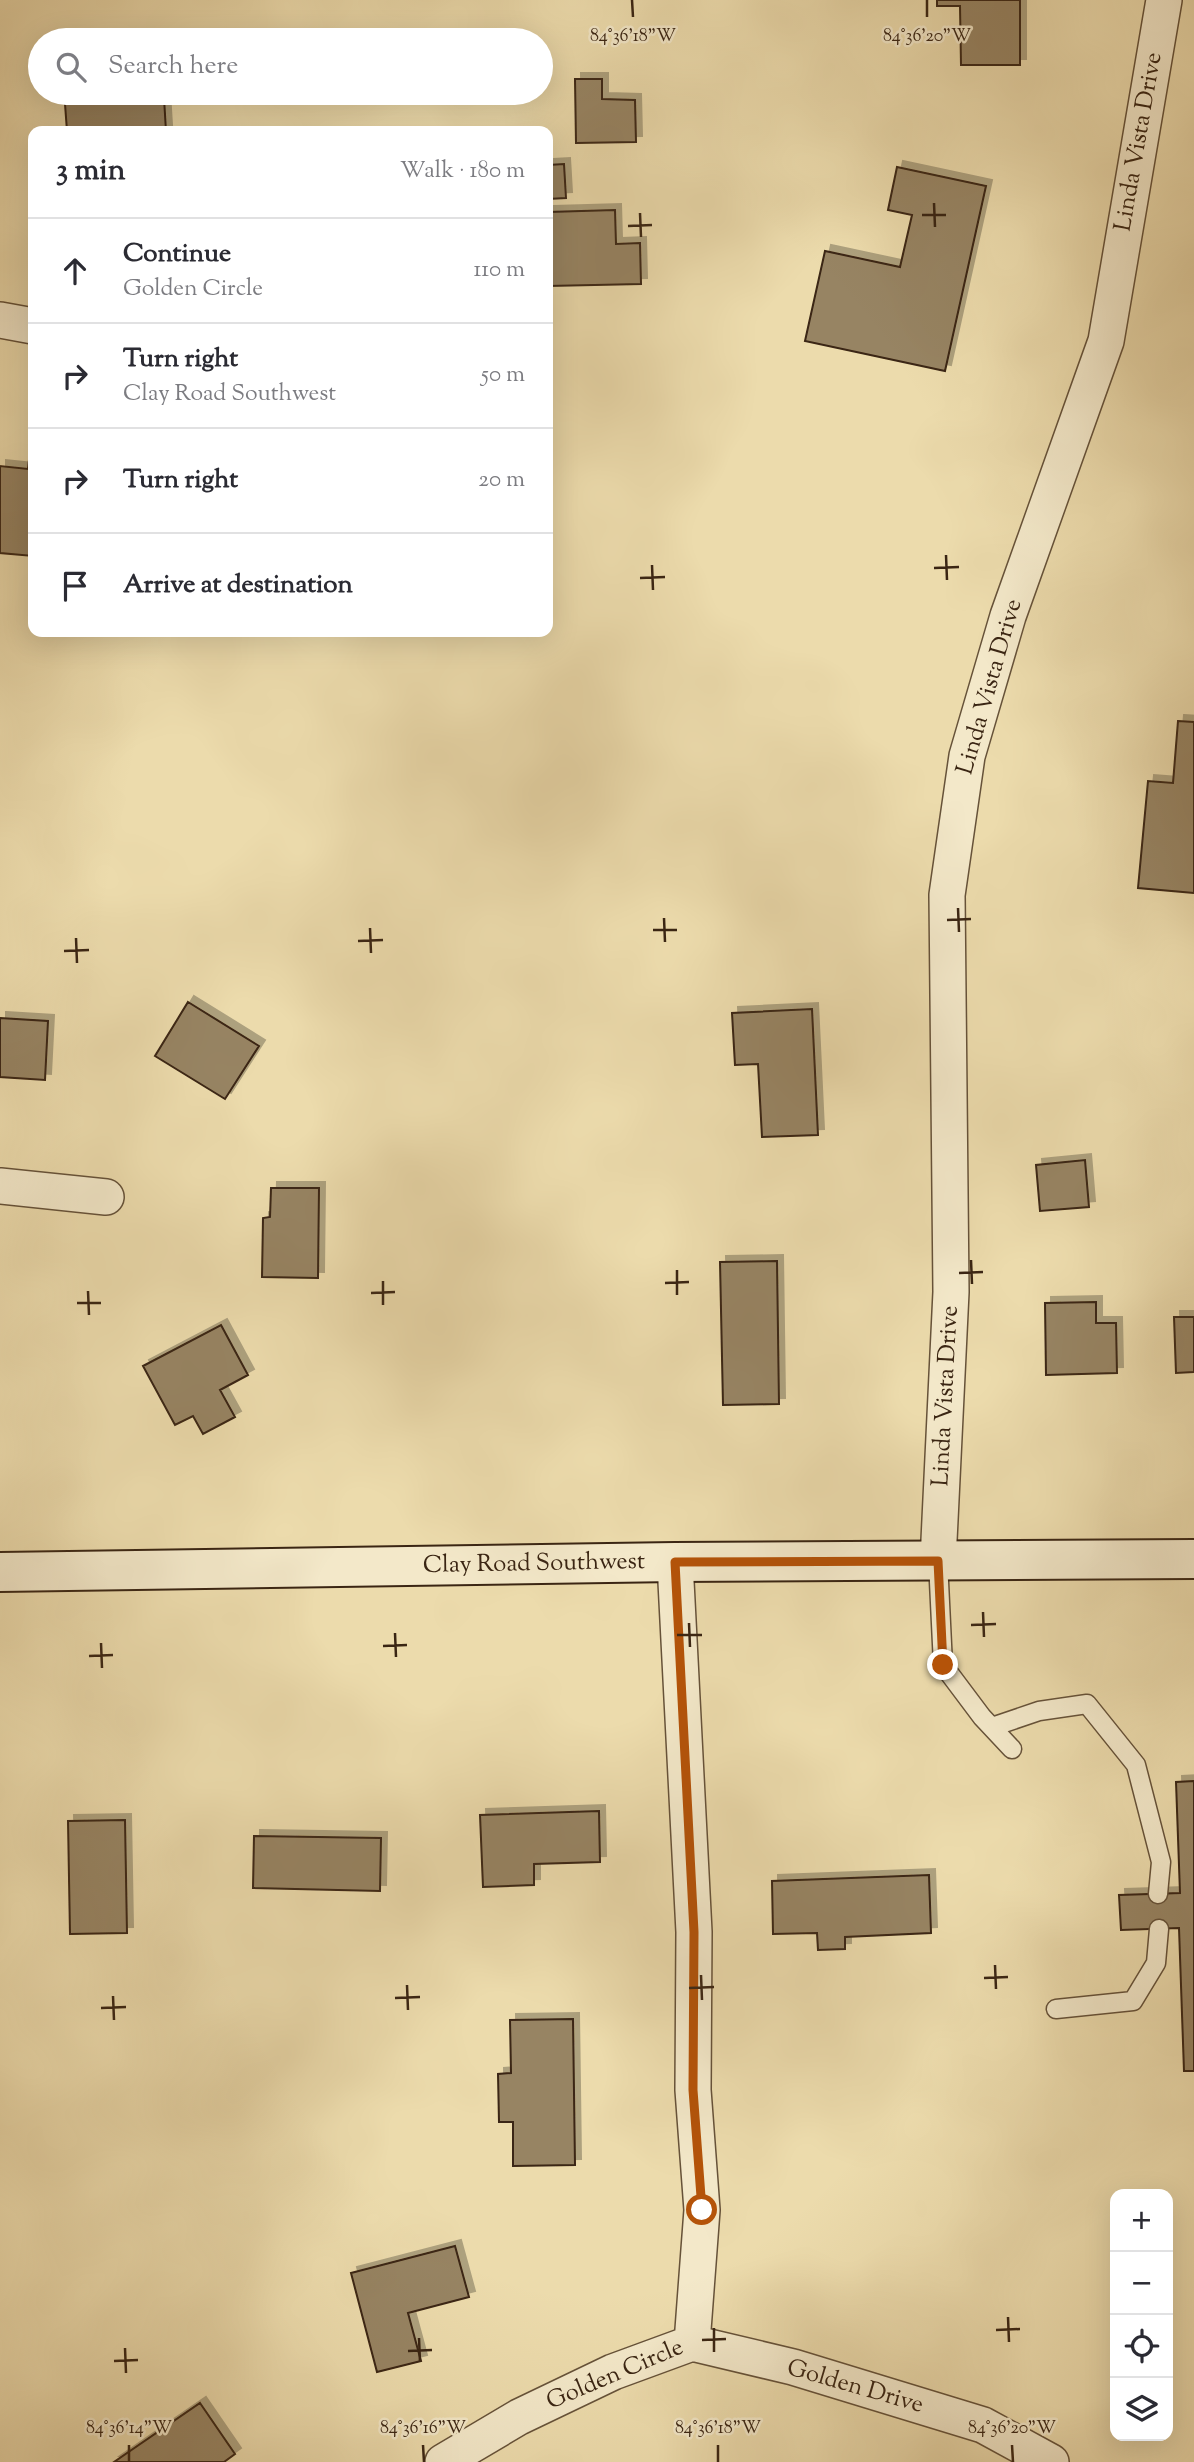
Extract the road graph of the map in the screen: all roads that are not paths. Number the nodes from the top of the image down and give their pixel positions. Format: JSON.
{"nodes":[{"id":1,"x":1164,"y":0,"type":"edge"},
{"id":2,"x":0,"y":320,"type":"edge"},
{"id":3,"x":28,"y":325,"type":"edge"},
{"id":4,"x":0,"y":1186,"type":"edge"},
{"id":5,"x":106,"y":1196,"type":"dead end"},
{"id":6,"x":1194,"y":1559,"type":"edge"},
{"id":7,"x":938,"y":1561,"type":"junction"},
{"id":8,"x":675,"y":1562,"type":"junction"},
{"id":9,"x":0,"y":1572,"type":"edge"},
{"id":10,"x":992,"y":1727,"type":"junction"},
{"id":11,"x":1012,"y":1749,"type":"dead end"},
{"id":12,"x":1158,"y":1894,"type":"dead end"},
{"id":13,"x":1159,"y":1929,"type":"dead end"},
{"id":14,"x":1056,"y":2009,"type":"dead end"},
{"id":15,"x":692,"y":2343,"type":"junction"},
{"id":16,"x":443,"y":2462,"type":"edge"},
{"id":17,"x":1051,"y":2462,"type":"edge"}],
"edges":[{"from":1,"to":7,"type":"street","name":"Linda Vista Drive"},
{"from":2,"to":3,"type":"street"},
{"from":4,"to":5,"type":"street"},
{"from":6,"to":7,"type":"street","name":"Clay Road Southwest"},
{"from":7,"to":8,"type":"street","name":"Clay Road Southwest"},
{"from":7,"to":10,"type":"lane"},
{"from":8,"to":9,"type":"street","name":"Clay Road Southwest"},
{"from":8,"to":15,"type":"street","name":"Golden Circle"},
{"from":10,"to":11,"type":"lane"},
{"from":10,"to":12,"type":"lane"},
{"from":13,"to":14,"type":"lane"},
{"from":15,"to":16,"type":"street","name":"Golden Circle"},
{"from":15,"to":17,"type":"street","name":"Golden Drive"}]}
